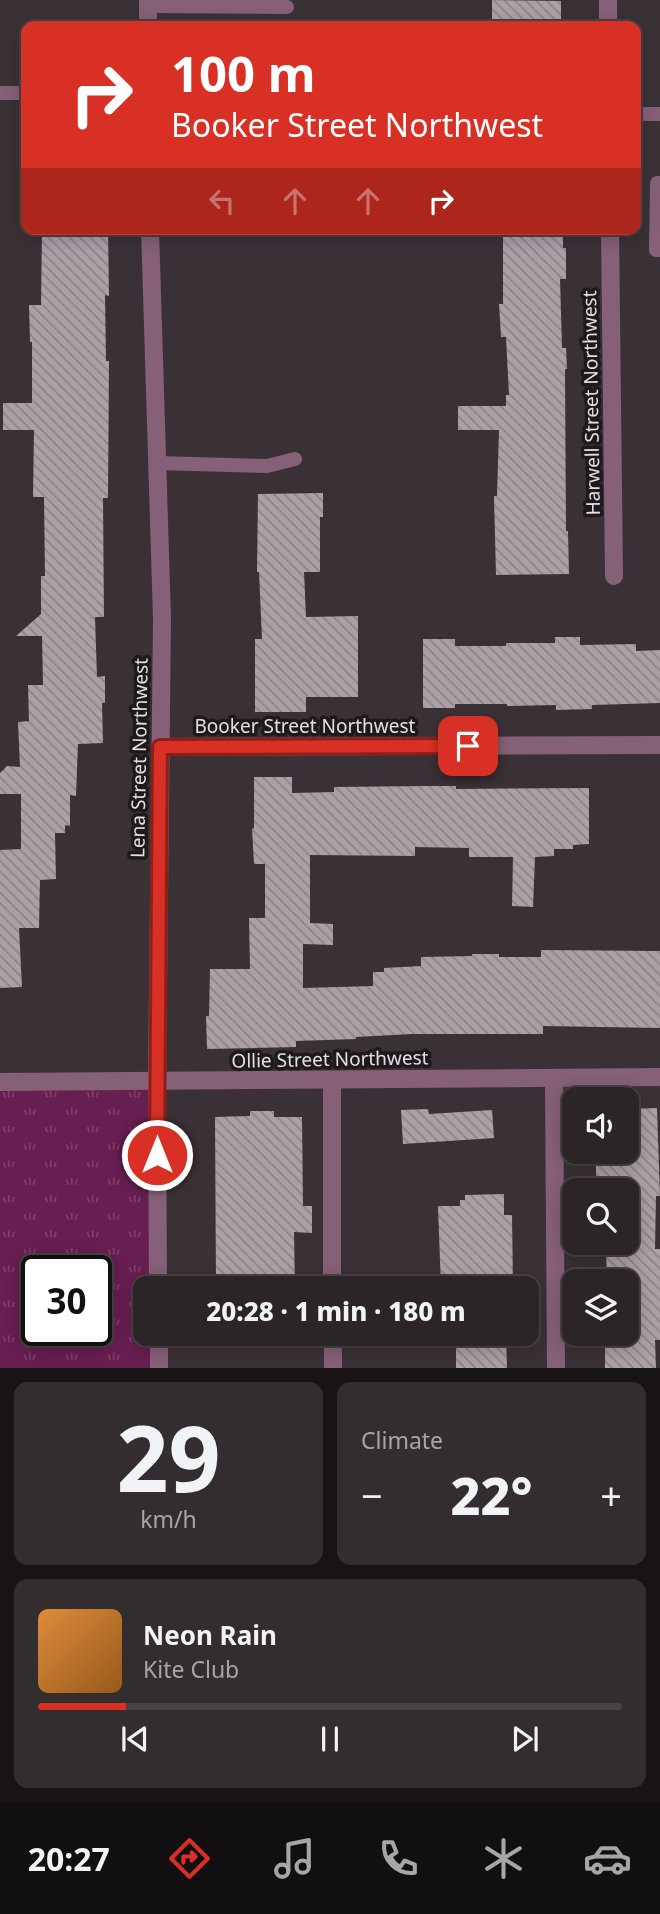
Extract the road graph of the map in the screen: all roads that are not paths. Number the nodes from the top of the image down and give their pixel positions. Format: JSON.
{"nodes":[{"id":1,"x":608,"y":0,"type":"edge"},
{"id":2,"x":148,"y":3,"type":"edge"},
{"id":3,"x":287,"y":7,"type":"dead end"},
{"id":4,"x":148,"y":21,"type":"edge"},
{"id":5,"x":608,"y":21,"type":"edge"},
{"id":6,"x":0,"y":93,"type":"edge"},
{"id":7,"x":21,"y":93,"type":"edge"},
{"id":8,"x":660,"y":183,"type":"edge"},
{"id":9,"x":150,"y":235,"type":"edge"},
{"id":10,"x":610,"y":235,"type":"edge"},
{"id":11,"x":660,"y":250,"type":"edge"},
{"id":12,"x":295,"y":459,"type":"dead end"},
{"id":13,"x":157,"y":463,"type":"junction"},
{"id":14,"x":614,"y":576,"type":"dead end"},
{"id":15,"x":660,"y":745,"type":"edge"},
{"id":16,"x":160,"y":747,"type":"junction"},
{"id":17,"x":660,"y":1077,"type":"edge"},
{"id":18,"x":554,"y":1078,"type":"junction"},
{"id":19,"x":332,"y":1080,"type":"junction"},
{"id":20,"x":157,"y":1081,"type":"junction"},
{"id":21,"x":0,"y":1082,"type":"edge"},
{"id":22,"x":158,"y":1276,"type":"edge"},
{"id":23,"x":332,"y":1276,"type":"edge"},
{"id":24,"x":159,"y":1346,"type":"edge"},
{"id":25,"x":332,"y":1346,"type":"edge"},
{"id":26,"x":159,"y":1368,"type":"edge"},
{"id":27,"x":332,"y":1368,"type":"edge"},
{"id":28,"x":556,"y":1368,"type":"edge"}],
"edges":[{"from":1,"to":5,"type":"street"},
{"from":2,"to":3,"type":"lane"},
{"from":2,"to":4,"type":"street"},
{"from":6,"to":7,"type":"lane"},
{"from":8,"to":11,"type":"lane"},
{"from":9,"to":13,"type":"street","name":"Lena Street Northwest"},
{"from":10,"to":14,"type":"street","name":"Harwell Street Northwest"},
{"from":12,"to":13,"type":"lane"},
{"from":13,"to":16,"type":"street","name":"Lena Street Northwest"},
{"from":15,"to":16,"type":"street","name":"Booker Street Northwest"},
{"from":16,"to":20,"type":"street","name":"Lena Street Northwest"},
{"from":17,"to":18,"type":"street","name":"Ollie Street Northwest"},
{"from":18,"to":19,"type":"street","name":"Ollie Street Northwest"},
{"from":18,"to":28,"type":"street"},
{"from":19,"to":20,"type":"street","name":"Ollie Street Northwest"},
{"from":19,"to":23,"type":"street"},
{"from":20,"to":21,"type":"street","name":"Ollie Street Northwest"},
{"from":20,"to":22,"type":"street","name":"Lena Street Northwest"},
{"from":24,"to":26,"type":"street"},
{"from":25,"to":27,"type":"street"}]}
